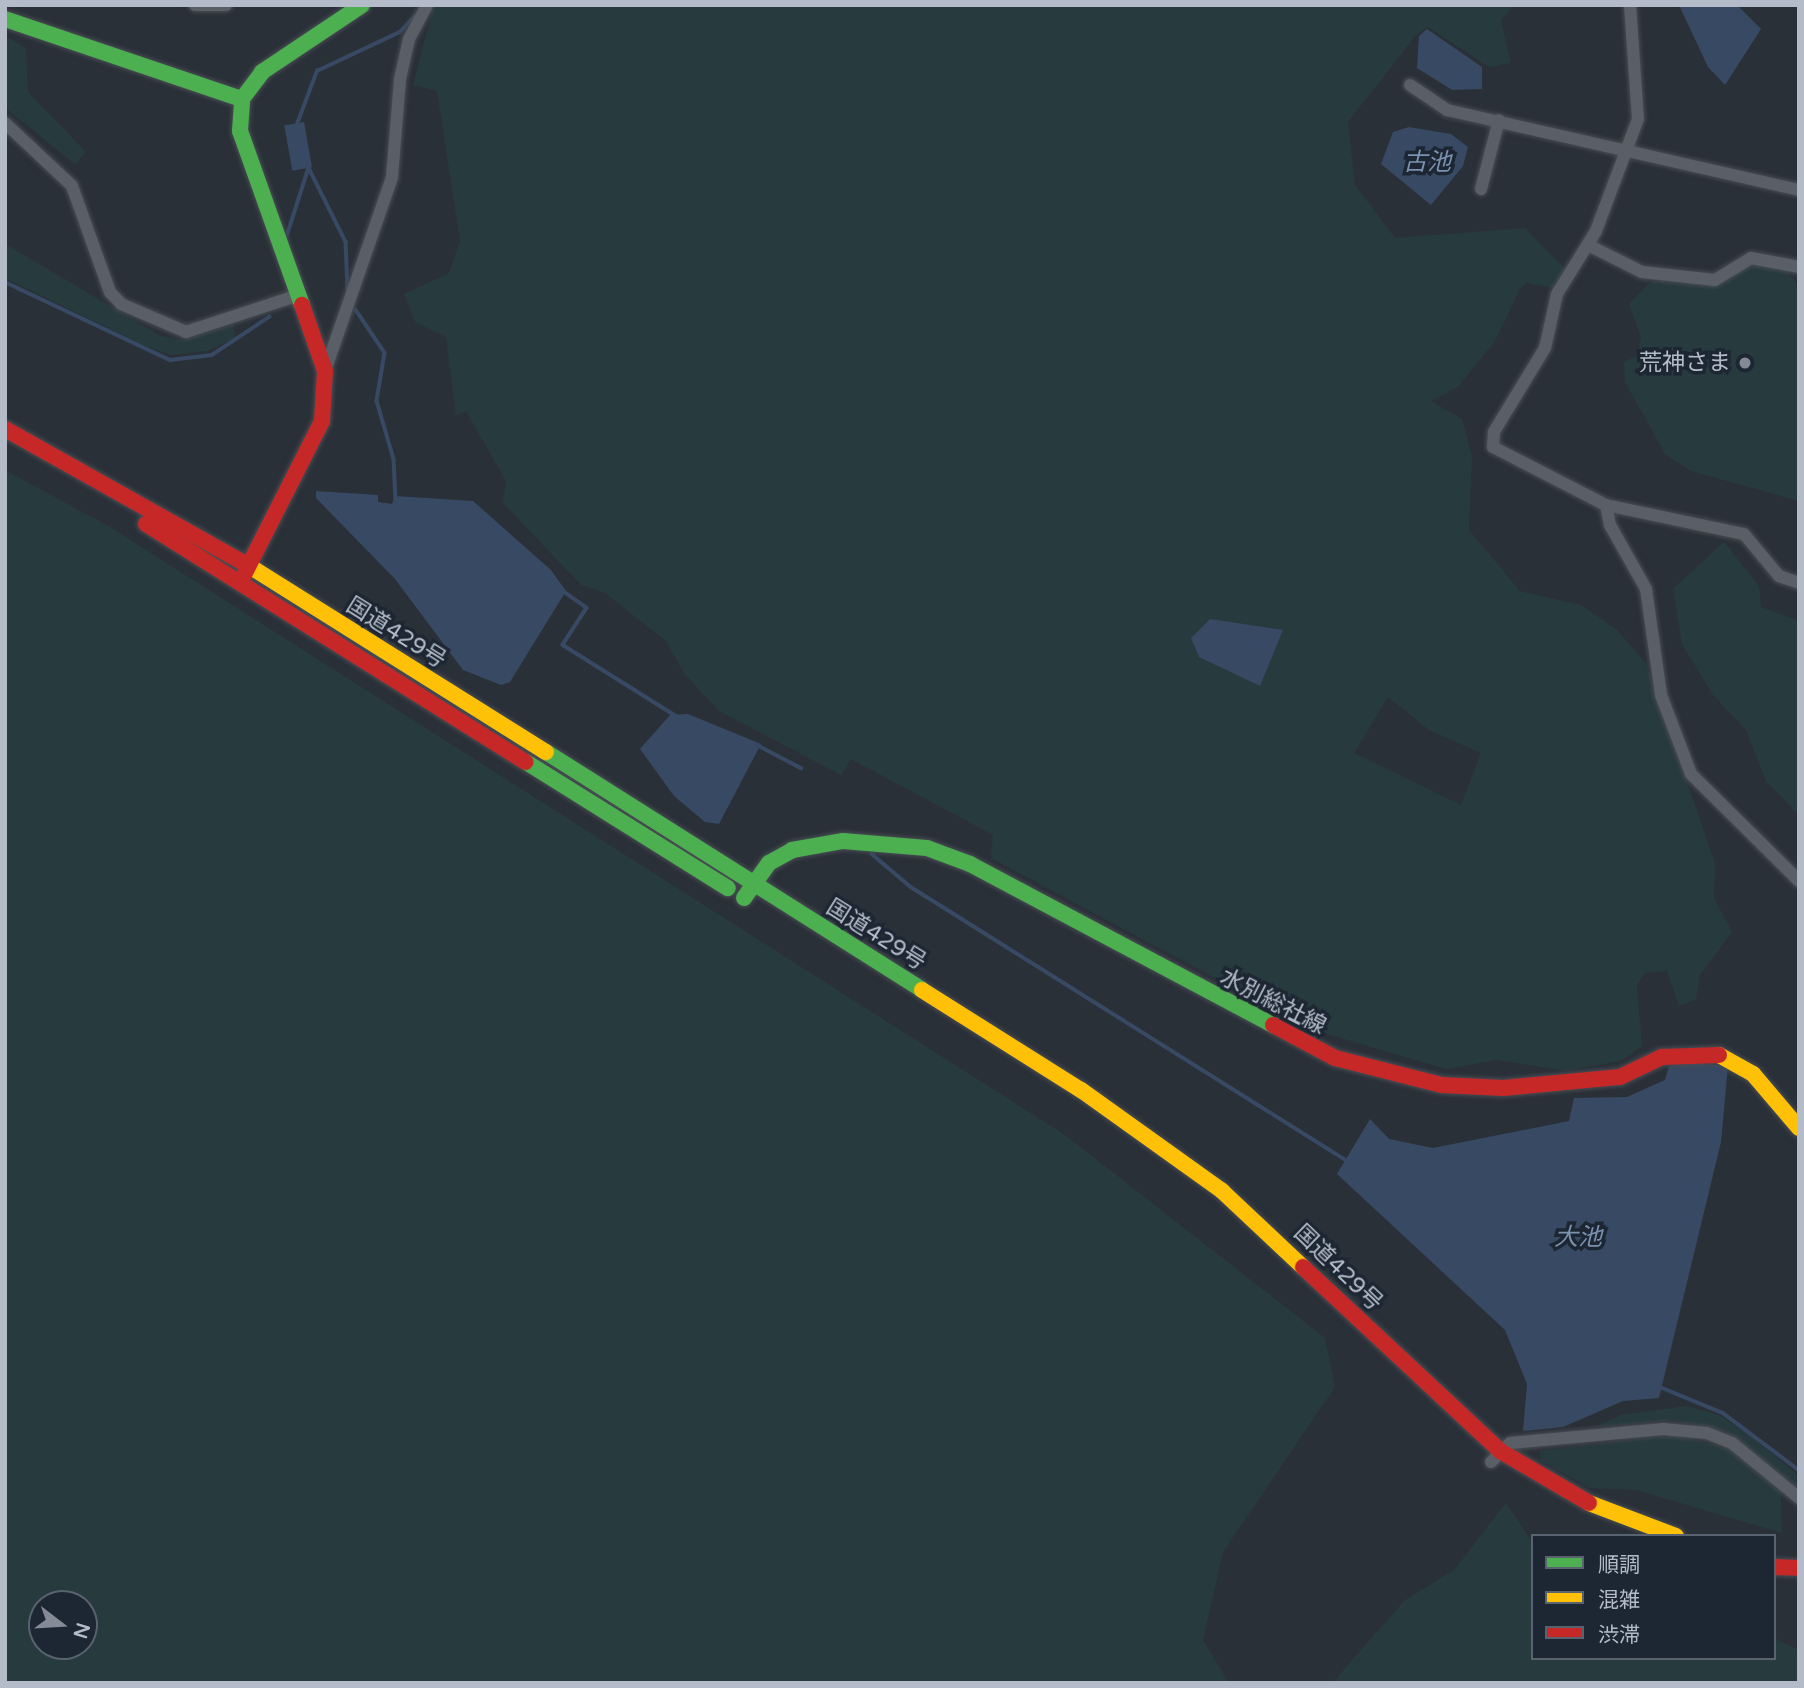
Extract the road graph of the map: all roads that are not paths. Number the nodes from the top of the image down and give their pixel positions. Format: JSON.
{"nodes":[{"id":1,"x":195,"y":5,"type":"edge"},
{"id":2,"x":362,"y":5,"type":"edge"},
{"id":3,"x":427,"y":5,"type":"edge"},
{"id":4,"x":1630,"y":5,"type":"edge"},
{"id":5,"x":219,"y":6,"type":"edge"},
{"id":6,"x":5,"y":19,"type":"edge"},
{"id":7,"x":1410,"y":85,"type":"dead end"},
{"id":8,"x":242,"y":99,"type":"junction"},
{"id":9,"x":1499,"y":120,"type":"junction"},
{"id":10,"x":5,"y":123,"type":"edge"},
{"id":11,"x":1628,"y":148,"type":"junction"},
{"id":12,"x":1481,"y":188,"type":"dead end"},
{"id":13,"x":1799,"y":190,"type":"edge"},
{"id":14,"x":1588,"y":245,"type":"junction"},
{"id":15,"x":1799,"y":267,"type":"edge"},
{"id":16,"x":299,"y":295,"type":"junction"},
{"id":17,"x":325,"y":371,"type":"junction"},
{"id":18,"x":5,"y":429,"type":"edge"},
{"id":19,"x":5,"y":444,"type":"edge"},
{"id":20,"x":1606,"y":505,"type":"junction"},
{"id":21,"x":250,"y":566,"type":"junction"},
{"id":22,"x":240,"y":580,"type":"junction"},
{"id":23,"x":1799,"y":583,"type":"edge"},
{"id":24,"x":1799,"y":881,"type":"edge"},
{"id":25,"x":748,"y":891,"type":"junction"},
{"id":26,"x":1799,"y":1128,"type":"edge"},
{"id":27,"x":1495,"y":1456,"type":"junction"},
{"id":28,"x":1799,"y":1498,"type":"edge"},
{"id":29,"x":1624,"y":1534,"type":"edge"},
{"id":30,"x":1670,"y":1534,"type":"edge"},
{"id":31,"x":1776,"y":1551,"type":"edge"},
{"id":32,"x":1799,"y":1552,"type":"edge"},
{"id":33,"x":1776,"y":1567,"type":"edge"},
{"id":34,"x":1799,"y":1568,"type":"edge"}],
"edges":[{"from":1,"to":5,"type":"street"},
{"from":2,"to":8,"type":"main road"},
{"from":3,"to":17,"type":"street"},
{"from":4,"to":11,"type":"street"},
{"from":6,"to":8,"type":"main road"},
{"from":7,"to":9,"type":"street"},
{"from":8,"to":16,"type":"main road"},
{"from":9,"to":11,"type":"street"},
{"from":9,"to":12,"type":"street"},
{"from":10,"to":16,"type":"street"},
{"from":11,"to":13,"type":"street"},
{"from":11,"to":14,"type":"street"},
{"from":14,"to":15,"type":"street"},
{"from":14,"to":20,"type":"street"},
{"from":16,"to":17,"type":"main road"},
{"from":17,"to":21,"type":"main road"},
{"from":18,"to":21,"type":"main road","name":"国道429号"},
{"from":19,"to":22,"type":"main road","name":"国道429号"},
{"from":20,"to":23,"type":"street"},
{"from":20,"to":24,"type":"street"},
{"from":21,"to":22,"type":"main road"},
{"from":21,"to":25,"type":"main road","name":"国道429号"},
{"from":22,"to":25,"type":"main road","name":"国道429号"},
{"from":25,"to":26,"type":"main road","name":"水別総社線"},
{"from":25,"to":27,"type":"main road","name":"国道429号"},
{"from":27,"to":28,"type":"street"},
{"from":27,"to":29,"type":"main road","name":"国道429号"},
{"from":27,"to":30,"type":"main road","name":"国道429号"},
{"from":31,"to":32,"type":"main road"},
{"from":33,"to":34,"type":"main road"}]}
